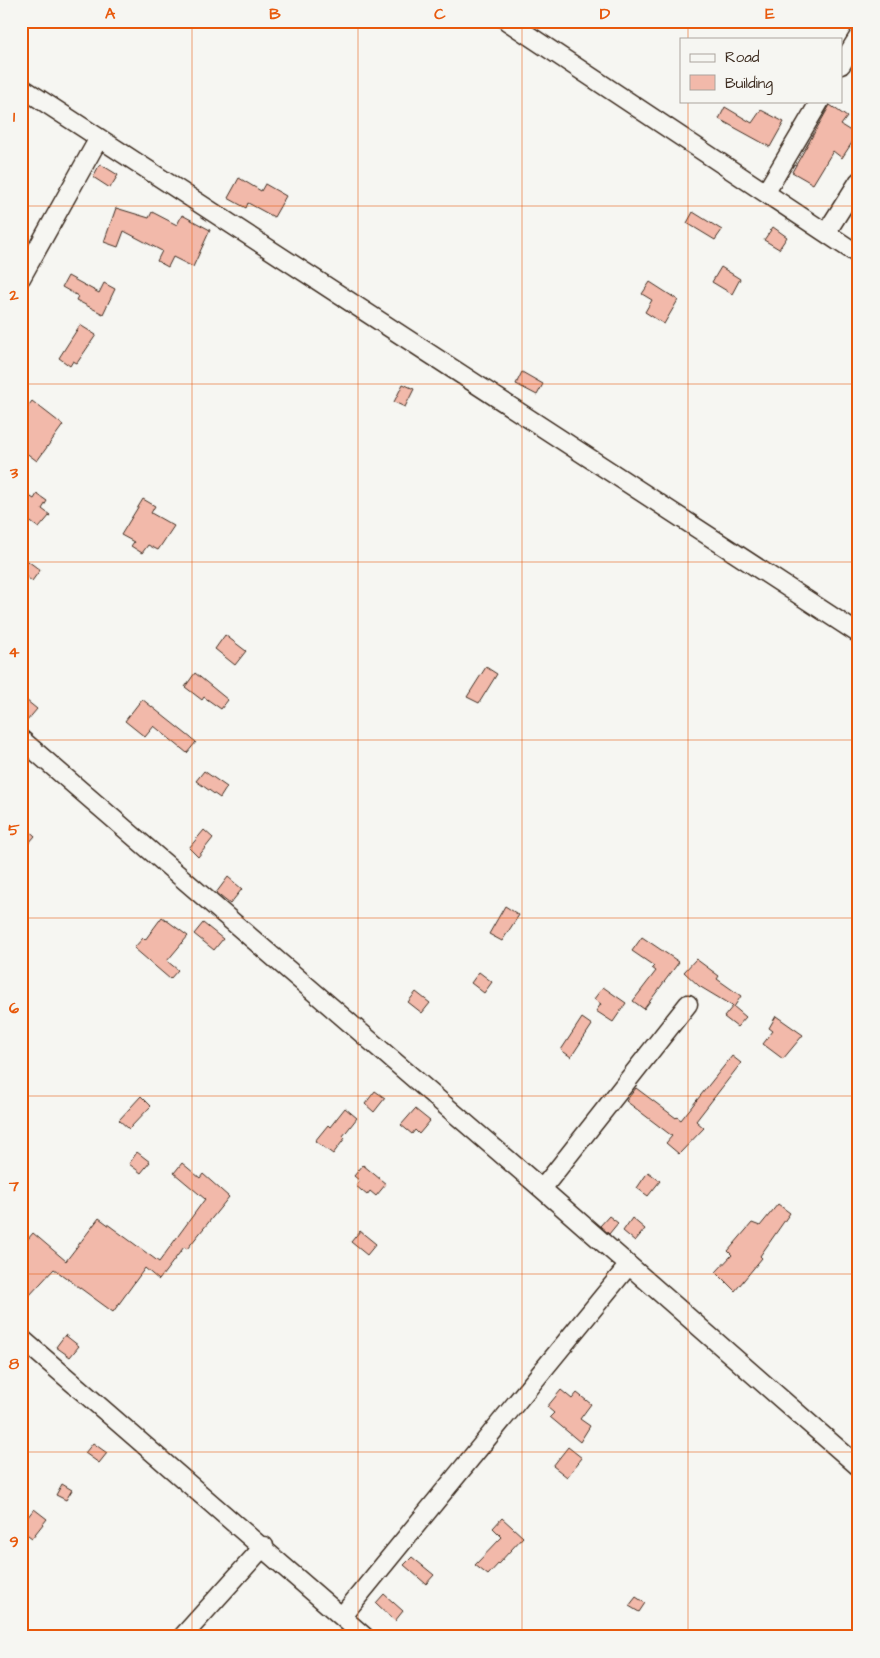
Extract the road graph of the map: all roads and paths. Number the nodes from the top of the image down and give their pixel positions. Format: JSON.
{"nodes":[{"id":1,"x":507,"y":21,"type":"edge"},
{"id":2,"x":859,"y":36,"type":"edge"},
{"id":3,"x":842,"y":63,"type":"edge"},
{"id":4,"x":21,"y":87,"type":"edge"},
{"id":5,"x":819,"y":102,"type":"edge"},
{"id":6,"x":99,"y":138,"type":"junction"},
{"id":7,"x":859,"y":181,"type":"edge"},
{"id":8,"x":766,"y":192,"type":"junction"},
{"id":9,"x":826,"y":233,"type":"junction"},
{"id":10,"x":859,"y":255,"type":"edge"},
{"id":11,"x":21,"y":278,"type":"edge"},
{"id":12,"x":859,"y":634,"type":"edge"},
{"id":13,"x":21,"y":739,"type":"edge"},
{"id":14,"x":688,"y":1004,"type":"dead end"},
{"id":15,"x":542,"y":1189,"type":"junction"},
{"id":16,"x":628,"y":1266,"type":"junction"},
{"id":17,"x":21,"y":1338,"type":"edge"},
{"id":18,"x":859,"y":1467,"type":"edge"},
{"id":19,"x":264,"y":1546,"type":"junction"},
{"id":20,"x":342,"y":1616,"type":"junction"},
{"id":21,"x":182,"y":1637,"type":"edge"},
{"id":22,"x":365,"y":1637,"type":"edge"}],
"edges":[{"from":1,"to":8,"type":"street"},
{"from":2,"to":3,"type":"street"},
{"from":4,"to":6,"type":"street"},
{"from":5,"to":8,"type":"street"},
{"from":6,"to":11,"type":"street"},
{"from":6,"to":12,"type":"street"},
{"from":7,"to":9,"type":"street"},
{"from":8,"to":9,"type":"street"},
{"from":9,"to":10,"type":"street"},
{"from":13,"to":15,"type":"street"},
{"from":14,"to":15,"type":"street"},
{"from":15,"to":16,"type":"street"},
{"from":16,"to":18,"type":"street"},
{"from":16,"to":20,"type":"street"},
{"from":17,"to":19,"type":"street"},
{"from":19,"to":20,"type":"street"},
{"from":19,"to":21,"type":"street"},
{"from":20,"to":22,"type":"street"}]}
